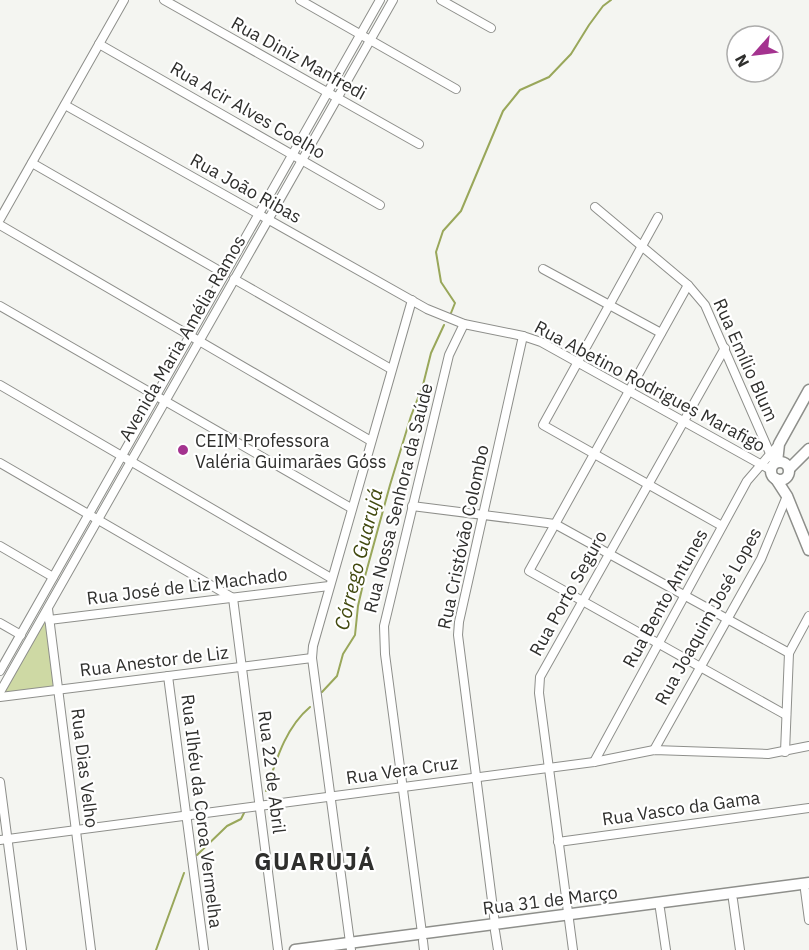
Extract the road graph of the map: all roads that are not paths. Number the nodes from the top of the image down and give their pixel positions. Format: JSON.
{"nodes":[{"id":1,"x":124,"y":0,"type":"edge"},
{"id":2,"x":164,"y":0,"type":"edge"},
{"id":3,"x":300,"y":0,"type":"edge"},
{"id":4,"x":380,"y":0,"type":"edge"},
{"id":5,"x":393,"y":0,"type":"edge"},
{"id":6,"x":441,"y":0,"type":"edge"},
{"id":7,"x":491,"y":28,"type":"dead end"},
{"id":8,"x":361,"y":34,"type":"junction"},
{"id":9,"x":370,"y":40,"type":"junction"},
{"id":10,"x":99,"y":44,"type":"junction"},
{"id":11,"x":456,"y":89,"type":"dead end"},
{"id":12,"x":328,"y":93,"type":"junction"},
{"id":13,"x":337,"y":98,"type":"junction"},
{"id":14,"x":65,"y":105,"type":"junction"},
{"id":15,"x":419,"y":144,"type":"dead end"},
{"id":16,"x":292,"y":155,"type":"junction"},
{"id":17,"x":302,"y":160,"type":"junction"},
{"id":18,"x":32,"y":163,"type":"junction"},
{"id":19,"x":380,"y":206,"type":"dead end"},
{"id":20,"x":595,"y":207,"type":"dead end"},
{"id":21,"x":259,"y":214,"type":"junction"},
{"id":22,"x":658,"y":217,"type":"dead end"},
{"id":23,"x":0,"y":219,"type":"edge"},
{"id":24,"x":268,"y":220,"type":"junction"},
{"id":25,"x":0,"y":225,"type":"edge"},
{"id":26,"x":642,"y":246,"type":"junction"},
{"id":27,"x":543,"y":269,"type":"dead end"},
{"id":28,"x":225,"y":274,"type":"junction"},
{"id":29,"x":234,"y":279,"type":"junction"},
{"id":30,"x":688,"y":285,"type":"junction"},
{"id":31,"x":412,"y":300,"type":"junction"},
{"id":32,"x":609,"y":305,"type":"junction"},
{"id":33,"x":0,"y":306,"type":"edge"},
{"id":34,"x":464,"y":324,"type":"junction"},
{"id":35,"x":661,"y":333,"type":"junction"},
{"id":36,"x":190,"y":336,"type":"junction"},
{"id":37,"x":523,"y":336,"type":"junction"},
{"id":38,"x":200,"y":341,"type":"junction"},
{"id":39,"x":724,"y":348,"type":"junction"},
{"id":40,"x":577,"y":363,"type":"junction"},
{"id":41,"x":391,"y":369,"type":"junction"},
{"id":42,"x":0,"y":385,"type":"edge"},
{"id":43,"x":809,"y":390,"type":"edge"},
{"id":44,"x":628,"y":392,"type":"junction"},
{"id":45,"x":156,"y":396,"type":"junction"},
{"id":46,"x":165,"y":401,"type":"junction"},
{"id":47,"x":683,"y":423,"type":"junction"},
{"id":48,"x":371,"y":441,"type":"junction"},
{"id":49,"x":809,"y":449,"type":"edge"},
{"id":50,"x":594,"y":453,"type":"junction"},
{"id":51,"x":122,"y":456,"type":"junction"},
{"id":52,"x":131,"y":462,"type":"junction"},
{"id":53,"x":0,"y":463,"type":"edge"},
{"id":54,"x":775,"y":467,"type":"junction"},
{"id":55,"x":648,"y":484,"type":"junction"},
{"id":56,"x":787,"y":496,"type":"junction"},
{"id":57,"x":412,"y":506,"type":"junction"},
{"id":58,"x":351,"y":508,"type":"junction"},
{"id":59,"x":89,"y":514,"type":"junction"},
{"id":60,"x":483,"y":516,"type":"junction"},
{"id":61,"x":98,"y":520,"type":"junction"},
{"id":62,"x":555,"y":524,"type":"junction"},
{"id":63,"x":722,"y":526,"type":"junction"},
{"id":64,"x":0,"y":546,"type":"edge"},
{"id":65,"x":809,"y":550,"type":"edge"},
{"id":66,"x":609,"y":554,"type":"junction"},
{"id":67,"x":53,"y":577,"type":"junction"},
{"id":68,"x":330,"y":582,"type":"junction"},
{"id":69,"x":45,"y":591,"type":"junction"},
{"id":70,"x":684,"y":596,"type":"junction"},
{"id":71,"x":233,"y":598,"type":"junction"},
{"id":72,"x":582,"y":600,"type":"junction"},
{"id":73,"x":48,"y":609,"type":"junction"},
{"id":74,"x":809,"y":616,"type":"edge"},
{"id":75,"x":49,"y":620,"type":"junction"},
{"id":76,"x":727,"y":620,"type":"junction"},
{"id":77,"x":0,"y":623,"type":"edge"},
{"id":78,"x":21,"y":635,"type":"junction"},
{"id":79,"x":659,"y":644,"type":"junction"},
{"id":80,"x":789,"y":653,"type":"junction"},
{"id":81,"x":312,"y":657,"type":"junction"},
{"id":82,"x":242,"y":666,"type":"junction"},
{"id":83,"x":700,"y":667,"type":"junction"},
{"id":84,"x":0,"y":671,"type":"edge"},
{"id":85,"x":168,"y":676,"type":"junction"},
{"id":86,"x":58,"y":690,"type":"junction"},
{"id":87,"x":0,"y":692,"type":"edge"},
{"id":88,"x":0,"y":697,"type":"edge"},
{"id":89,"x":786,"y":715,"type":"junction"},
{"id":90,"x":809,"y":746,"type":"edge"},
{"id":91,"x":654,"y":750,"type":"junction"},
{"id":92,"x":785,"y":752,"type":"junction"},
{"id":93,"x":594,"y":762,"type":"junction"},
{"id":94,"x":548,"y":768,"type":"junction"},
{"id":95,"x":475,"y":777,"type":"junction"},
{"id":96,"x":0,"y":782,"type":"edge"},
{"id":97,"x":402,"y":787,"type":"junction"},
{"id":98,"x":331,"y":796,"type":"junction"},
{"id":99,"x":260,"y":806,"type":"junction"},
{"id":100,"x":809,"y":808,"type":"edge"},
{"id":101,"x":186,"y":816,"type":"junction"},
{"id":102,"x":76,"y":830,"type":"junction"},
{"id":103,"x":4,"y":840,"type":"edge"},
{"id":104,"x":558,"y":842,"type":"junction"},
{"id":105,"x":808,"y":888,"type":"edge"},
{"id":106,"x":733,"y":900,"type":"junction"},
{"id":107,"x":660,"y":909,"type":"junction"},
{"id":108,"x":568,"y":918,"type":"junction"},
{"id":109,"x":809,"y":920,"type":"edge"},
{"id":110,"x":495,"y":928,"type":"junction"},
{"id":111,"x":423,"y":941,"type":"edge"},
{"id":112,"x":351,"y":948,"type":"edge"},
{"id":113,"x":22,"y":950,"type":"edge"},
{"id":114,"x":91,"y":950,"type":"edge"},
{"id":115,"x":204,"y":950,"type":"edge"},
{"id":116,"x":278,"y":950,"type":"edge"},
{"id":117,"x":296,"y":950,"type":"edge"},
{"id":118,"x":498,"y":950,"type":"edge"},
{"id":119,"x":573,"y":950,"type":"edge"},
{"id":120,"x":666,"y":950,"type":"edge"},
{"id":121,"x":740,"y":950,"type":"edge"}],
"edges":[{"from":1,"to":10,"type":"street"},
{"from":2,"to":12,"type":"street","name":"Rua Diniz Manfredi"},
{"from":3,"to":8,"type":"street"},
{"from":4,"to":8,"type":"street","name":"Avenida Maria Amélia Ramos"},
{"from":5,"to":9,"type":"street","name":"Avenida Maria Amélia Ramos"},
{"from":6,"to":7,"type":"street"},
{"from":8,"to":9,"type":"street"},
{"from":8,"to":12,"type":"street","name":"Avenida Maria Amélia Ramos"},
{"from":9,"to":11,"type":"street"},
{"from":9,"to":13,"type":"street","name":"Avenida Maria Amélia Ramos"},
{"from":10,"to":14,"type":"street"},
{"from":10,"to":16,"type":"street","name":"Rua Acir Alves Coelho"},
{"from":12,"to":13,"type":"street","name":"Rua Diniz Manfredi"},
{"from":12,"to":16,"type":"street","name":"Avenida Maria Amélia Ramos"},
{"from":13,"to":15,"type":"street","name":"Rua Diniz Manfredi"},
{"from":13,"to":17,"type":"street","name":"Avenida Maria Amélia Ramos"},
{"from":14,"to":18,"type":"street"},
{"from":14,"to":21,"type":"street","name":"Rua João Ribas"},
{"from":16,"to":17,"type":"street","name":"Rua Acir Alves Coelho"},
{"from":16,"to":21,"type":"street","name":"Avenida Maria Amélia Ramos"},
{"from":17,"to":19,"type":"street","name":"Rua Acir Alves Coelho"},
{"from":17,"to":24,"type":"street","name":"Avenida Maria Amélia Ramos"},
{"from":18,"to":23,"type":"street"},
{"from":18,"to":28,"type":"street"},
{"from":20,"to":26,"type":"street","name":"Rua Emílio Blum"},
{"from":21,"to":24,"type":"street","name":"Rua João Ribas"},
{"from":21,"to":28,"type":"street","name":"Avenida Maria Amélia Ramos"},
{"from":22,"to":26,"type":"street"},
{"from":24,"to":29,"type":"street","name":"Avenida Maria Amélia Ramos"},
{"from":24,"to":31,"type":"street","name":"Rua João Ribas"},
{"from":25,"to":36,"type":"street"},
{"from":26,"to":30,"type":"street","name":"Rua Emílio Blum"},
{"from":26,"to":32,"type":"street"},
{"from":27,"to":32,"type":"street"},
{"from":28,"to":36,"type":"street","name":"Avenida Maria Amélia Ramos"},
{"from":29,"to":38,"type":"street","name":"Avenida Maria Amélia Ramos"},
{"from":29,"to":41,"type":"street"},
{"from":30,"to":35,"type":"street"},
{"from":30,"to":39,"type":"street","name":"Rua Emílio Blum"},
{"from":31,"to":34,"type":"street","name":"Rua Abetino Rodrigues Marafigo"},
{"from":31,"to":41,"type":"street"},
{"from":32,"to":35,"type":"street"},
{"from":32,"to":40,"type":"street"},
{"from":33,"to":45,"type":"street"},
{"from":34,"to":37,"type":"street","name":"Rua Abetino Rodrigues Marafigo"},
{"from":34,"to":57,"type":"street","name":"Rua Nossa Senhora da Saúde"},
{"from":35,"to":44,"type":"street"},
{"from":36,"to":38,"type":"street"},
{"from":36,"to":45,"type":"street","name":"Avenida Maria Amélia Ramos"},
{"from":37,"to":40,"type":"street","name":"Rua Abetino Rodrigues Marafigo"},
{"from":37,"to":60,"type":"street","name":"Rua Cristóvão Colombo"},
{"from":38,"to":46,"type":"street","name":"Avenida Maria Amélia Ramos"},
{"from":38,"to":48,"type":"street"},
{"from":39,"to":47,"type":"street","name":"Rua Porto Seguro"},
{"from":39,"to":54,"type":"street","name":"Rua Emílio Blum"},
{"from":40,"to":44,"type":"street","name":"Rua Abetino Rodrigues Marafigo"},
{"from":40,"to":50,"type":"street"},
{"from":41,"to":48,"type":"street"},
{"from":42,"to":51,"type":"street"},
{"from":43,"to":54,"type":"main road"},
{"from":44,"to":47,"type":"street","name":"Rua Abetino Rodrigues Marafigo"},
{"from":44,"to":50,"type":"street"},
{"from":45,"to":46,"type":"street"},
{"from":45,"to":51,"type":"street","name":"Avenida Maria Amélia Ramos"},
{"from":46,"to":52,"type":"street","name":"Avenida Maria Amélia Ramos"},
{"from":46,"to":58,"type":"street"},
{"from":47,"to":54,"type":"street","name":"Rua Abetino Rodrigues Marafigo"},
{"from":47,"to":55,"type":"street","name":"Rua Porto Seguro"},
{"from":48,"to":58,"type":"street"},
{"from":49,"to":54,"type":"main road"},
{"from":50,"to":55,"type":"street"},
{"from":50,"to":62,"type":"street"},
{"from":51,"to":52,"type":"street"},
{"from":51,"to":59,"type":"street","name":"Avenida Maria Amélia Ramos"},
{"from":52,"to":61,"type":"street","name":"Avenida Maria Amélia Ramos"},
{"from":52,"to":68,"type":"street"},
{"from":53,"to":59,"type":"street"},
{"from":54,"to":56,"type":"main road","name":"Rua Emílio Blum"},
{"from":54,"to":63,"type":"street","name":"Rua Bento Antunes"},
{"from":55,"to":63,"type":"street"},
{"from":55,"to":66,"type":"street","name":"Rua Porto Seguro"},
{"from":56,"to":65,"type":"main road","name":"Rua Emílio Blum"},
{"from":56,"to":76,"type":"street","name":"Rua Joaquim José Lopes"},
{"from":57,"to":60,"type":"street"},
{"from":57,"to":97,"type":"street","name":"Rua Nossa Senhora da Saúde"},
{"from":58,"to":68,"type":"street"},
{"from":59,"to":61,"type":"street"},
{"from":59,"to":67,"type":"street","name":"Avenida Maria Amélia Ramos"},
{"from":60,"to":62,"type":"street"},
{"from":60,"to":95,"type":"street","name":"Rua Cristóvão Colombo"},
{"from":61,"to":71,"type":"street"},
{"from":61,"to":73,"type":"street","name":"Avenida Maria Amélia Ramos"},
{"from":62,"to":66,"type":"street"},
{"from":62,"to":72,"type":"street"},
{"from":63,"to":70,"type":"street","name":"Rua Bento Antunes"},
{"from":64,"to":67,"type":"street"},
{"from":66,"to":70,"type":"street"},
{"from":66,"to":72,"type":"street","name":"Rua Porto Seguro"},
{"from":67,"to":69,"type":"street","name":"Avenida Maria Amélia Ramos"},
{"from":68,"to":71,"type":"street","name":"Rua José de Liz Machado"},
{"from":68,"to":81,"type":"street"},
{"from":69,"to":73,"type":"street","name":"Rua Dias Velho"},
{"from":69,"to":78,"type":"street","name":"Avenida Maria Amélia Ramos"},
{"from":70,"to":76,"type":"street"},
{"from":70,"to":79,"type":"street","name":"Rua Bento Antunes"},
{"from":71,"to":75,"type":"street","name":"Rua José de Liz Machado"},
{"from":71,"to":82,"type":"street","name":"Rua 22 de Abril"},
{"from":72,"to":79,"type":"street"},
{"from":72,"to":94,"type":"street","name":"Rua Porto Seguro"},
{"from":73,"to":75,"type":"street","name":"Rua Dias Velho"},
{"from":73,"to":87,"type":"street","name":"Avenida Maria Amélia Ramos"},
{"from":74,"to":80,"type":"street"},
{"from":75,"to":86,"type":"street","name":"Rua Dias Velho"},
{"from":76,"to":80,"type":"street"},
{"from":76,"to":83,"type":"street","name":"Rua Joaquim José Lopes"},
{"from":77,"to":78,"type":"street"},
{"from":78,"to":84,"type":"street","name":"Avenida Maria Amélia Ramos"},
{"from":79,"to":83,"type":"street"},
{"from":79,"to":93,"type":"street","name":"Rua Bento Antunes"},
{"from":80,"to":89,"type":"street"},
{"from":81,"to":82,"type":"street","name":"Rua Anestor de Liz"},
{"from":81,"to":98,"type":"street"},
{"from":82,"to":85,"type":"street","name":"Rua Anestor de Liz"},
{"from":82,"to":99,"type":"street","name":"Rua 22 de Abril"},
{"from":83,"to":89,"type":"street"},
{"from":83,"to":91,"type":"street","name":"Rua Joaquim José Lopes"},
{"from":85,"to":86,"type":"street","name":"Rua Anestor de Liz"},
{"from":85,"to":101,"type":"street","name":"Rua Ilhéu da Coroa Vermelha"},
{"from":86,"to":88,"type":"street","name":"Rua Anestor de Liz"},
{"from":86,"to":102,"type":"street","name":"Rua Dias Velho"},
{"from":89,"to":92,"type":"street"},
{"from":90,"to":92,"type":"street","name":"Rua Vera Cruz"},
{"from":91,"to":92,"type":"street","name":"Rua Vera Cruz"},
{"from":91,"to":93,"type":"street","name":"Rua Vera Cruz"},
{"from":93,"to":94,"type":"street","name":"Rua Vera Cruz"},
{"from":94,"to":95,"type":"street","name":"Rua Vera Cruz"},
{"from":94,"to":104,"type":"street","name":"Rua Porto Seguro"},
{"from":95,"to":97,"type":"street","name":"Rua Vera Cruz"},
{"from":95,"to":110,"type":"street","name":"Rua Cristóvão Colombo"},
{"from":96,"to":103,"type":"street"},
{"from":97,"to":98,"type":"street","name":"Rua Vera Cruz"},
{"from":97,"to":111,"type":"street","name":"Rua Nossa Senhora da Saúde"},
{"from":98,"to":99,"type":"street","name":"Rua Vera Cruz"},
{"from":98,"to":112,"type":"street"},
{"from":99,"to":101,"type":"street","name":"Rua Vera Cruz"},
{"from":99,"to":116,"type":"street","name":"Rua 22 de Abril"},
{"from":100,"to":104,"type":"street","name":"Rua Vasco da Gama"},
{"from":101,"to":102,"type":"street","name":"Rua Vera Cruz"},
{"from":101,"to":115,"type":"street","name":"Rua Ilhéu da Coroa Vermelha"},
{"from":102,"to":103,"type":"street","name":"Rua Vera Cruz"},
{"from":102,"to":114,"type":"street","name":"Rua Dias Velho"},
{"from":103,"to":113,"type":"street"},
{"from":104,"to":108,"type":"street","name":"Rua Porto Seguro"},
{"from":105,"to":106,"type":"main road","name":"Rua 31 de Março"},
{"from":105,"to":108,"type":"main road","name":"Rua 31 de Março"},
{"from":105,"to":109,"type":"street"},
{"from":106,"to":107,"type":"main road","name":"Rua 31 de Março"},
{"from":106,"to":121,"type":"street"},
{"from":107,"to":108,"type":"main road","name":"Rua 31 de Março"},
{"from":107,"to":120,"type":"street"},
{"from":108,"to":110,"type":"main road","name":"Rua 31 de Março"},
{"from":108,"to":119,"type":"street","name":"Rua Porto Seguro"},
{"from":110,"to":111,"type":"main road","name":"Rua 31 de Março"},
{"from":110,"to":118,"type":"street","name":"Rua Cristóvão Colombo"},
{"from":111,"to":112,"type":"main road","name":"Rua 31 de Março"},
{"from":112,"to":117,"type":"main road","name":"Rua 31 de Março"}]}
